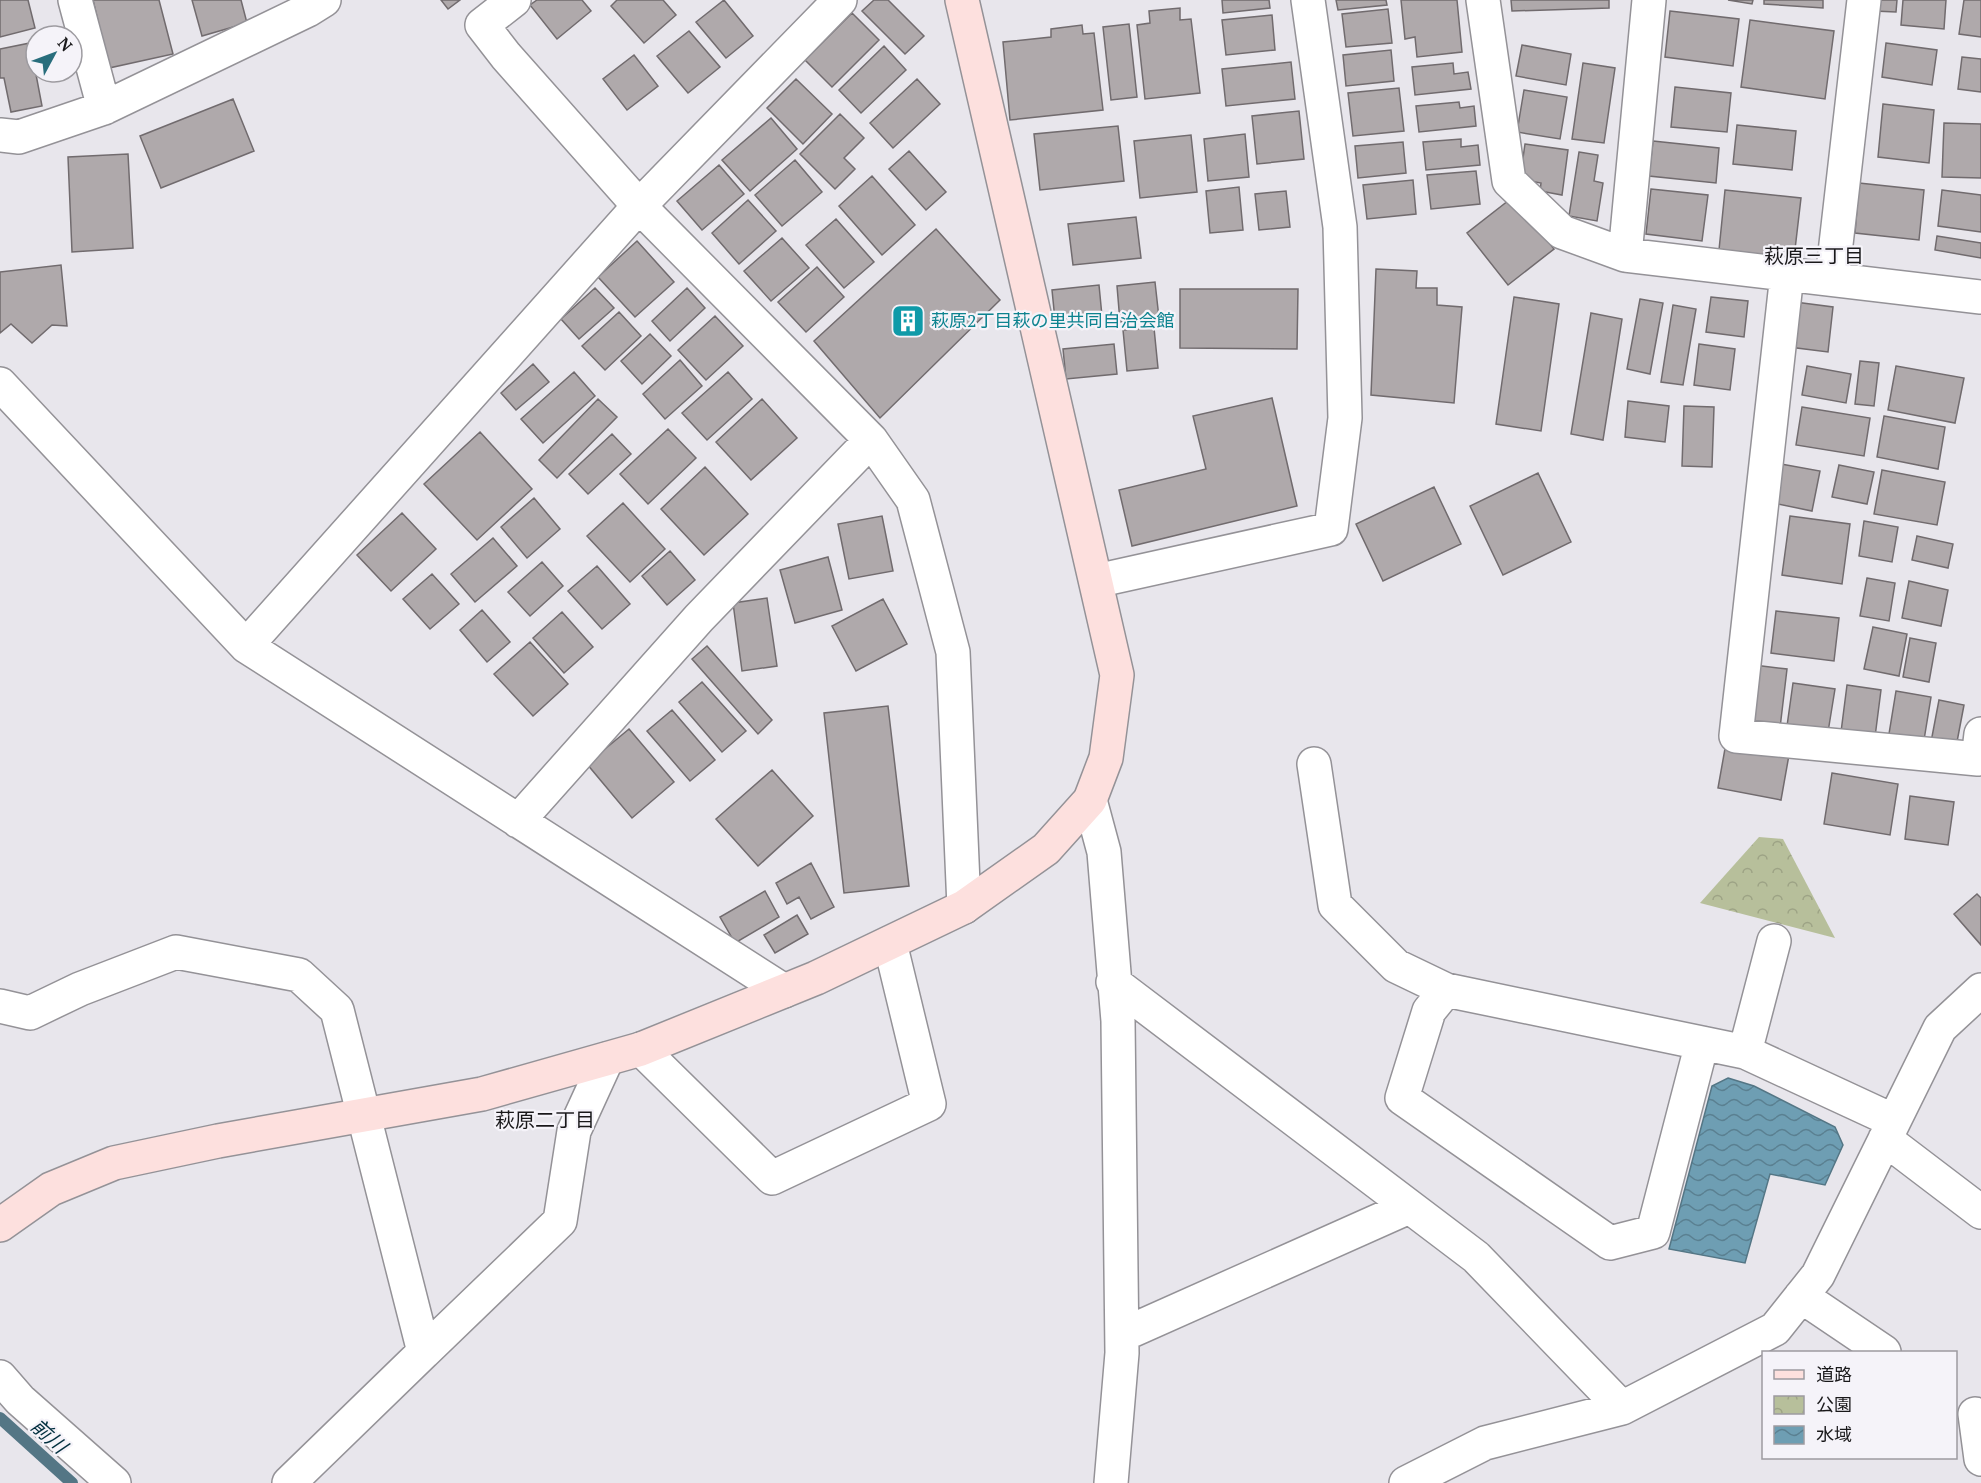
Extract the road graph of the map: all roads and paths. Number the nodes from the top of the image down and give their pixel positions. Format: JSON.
{"nodes":[{"id":1,"x":75,"y":0,"type":"edge"},
{"id":2,"x":514,"y":0,"type":"edge"},
{"id":3,"x":840,"y":0,"type":"edge"},
{"id":4,"x":962,"y":0,"type":"edge"},
{"id":5,"x":1308,"y":0,"type":"edge"},
{"id":6,"x":1483,"y":0,"type":"edge"},
{"id":7,"x":1649,"y":0,"type":"edge"},
{"id":8,"x":1864,"y":0,"type":"edge"},
{"id":9,"x":312,"y":3,"type":"edge"},
{"id":10,"x":104,"y":108,"type":"junction"},
{"id":11,"x":0,"y":135,"type":"edge"},
{"id":12,"x":639,"y":206,"type":"junction"},
{"id":13,"x":1625,"y":255,"type":"junction"},
{"id":14,"x":1787,"y":274,"type":"junction"},
{"id":15,"x":1832,"y":279,"type":"junction"},
{"id":16,"x":1981,"y":297,"type":"edge"},
{"id":17,"x":0,"y":384,"type":"edge"},
{"id":18,"x":871,"y":440,"type":"junction"},
{"id":19,"x":1096,"y":581,"type":"junction"},
{"id":20,"x":246,"y":646,"type":"junction"},
{"id":21,"x":1981,"y":734,"type":"edge"},
{"id":22,"x":1314,"y":764,"type":"dead end"},
{"id":23,"x":1090,"y":800,"type":"junction"},
{"id":24,"x":518,"y":821,"type":"junction"},
{"id":25,"x":964,"y":907,"type":"junction"},
{"id":26,"x":1774,"y":941,"type":"dead end"},
{"id":27,"x":890,"y":943,"type":"junction"},
{"id":28,"x":1113,"y":982,"type":"junction"},
{"id":29,"x":1446,"y":990,"type":"junction"},
{"id":30,"x":1981,"y":990,"type":"edge"},
{"id":31,"x":784,"y":991,"type":"junction"},
{"id":32,"x":0,"y":1006,"type":"edge"},
{"id":33,"x":1702,"y":1043,"type":"junction"},
{"id":34,"x":641,"y":1049,"type":"junction"},
{"id":35,"x":1745,"y":1052,"type":"junction"},
{"id":36,"x":607,"y":1059,"type":"junction"},
{"id":37,"x":364,"y":1115,"type":"junction"},
{"id":38,"x":1890,"y":1130,"type":"junction"},
{"id":39,"x":1409,"y":1207,"type":"junction"},
{"id":40,"x":1981,"y":1212,"type":"edge"},
{"id":41,"x":0,"y":1225,"type":"edge"},
{"id":42,"x":1801,"y":1296,"type":"junction"},
{"id":43,"x":1122,"y":1335,"type":"junction"},
{"id":44,"x":1881,"y":1351,"type":"edge"},
{"id":45,"x":424,"y":1352,"type":"junction"},
{"id":46,"x":0,"y":1377,"type":"edge"},
{"id":47,"x":1622,"y":1408,"type":"junction"},
{"id":48,"x":1971,"y":1409,"type":"edge"},
{"id":49,"x":1981,"y":1459,"type":"edge"},
{"id":50,"x":114,"y":1483,"type":"edge"},
{"id":51,"x":289,"y":1483,"type":"edge"},
{"id":52,"x":1111,"y":1483,"type":"edge"},
{"id":53,"x":1406,"y":1483,"type":"edge"}],
"edges":[{"from":1,"to":10,"type":"street"},
{"from":2,"to":12,"type":"street"},
{"from":3,"to":12,"type":"street"},
{"from":4,"to":19,"type":"street"},
{"from":5,"to":19,"type":"street"},
{"from":6,"to":13,"type":"street"},
{"from":7,"to":13,"type":"street"},
{"from":8,"to":15,"type":"street"},
{"from":9,"to":10,"type":"street"},
{"from":10,"to":11,"type":"street"},
{"from":12,"to":18,"type":"street"},
{"from":12,"to":20,"type":"street"},
{"from":13,"to":14,"type":"street"},
{"from":14,"to":15,"type":"street"},
{"from":14,"to":21,"type":"street"},
{"from":15,"to":16,"type":"street"},
{"from":17,"to":20,"type":"street"},
{"from":18,"to":24,"type":"street"},
{"from":18,"to":25,"type":"street"},
{"from":19,"to":23,"type":"street"},
{"from":20,"to":24,"type":"street"},
{"from":22,"to":29,"type":"street"},
{"from":23,"to":25,"type":"street"},
{"from":23,"to":28,"type":"street"},
{"from":24,"to":31,"type":"street"},
{"from":25,"to":27,"type":"street"},
{"from":26,"to":35,"type":"street"},
{"from":27,"to":31,"type":"street"},
{"from":27,"to":34,"type":"street"},
{"from":28,"to":39,"type":"street"},
{"from":28,"to":43,"type":"street"},
{"from":29,"to":33,"type":"street"},
{"from":29,"to":33,"type":"street"},
{"from":30,"to":38,"type":"street"},
{"from":31,"to":34,"type":"street"},
{"from":32,"to":37,"type":"street"},
{"from":33,"to":35,"type":"street"},
{"from":34,"to":36,"type":"street"},
{"from":35,"to":38,"type":"street"},
{"from":36,"to":37,"type":"street"},
{"from":36,"to":45,"type":"street"},
{"from":37,"to":41,"type":"street"},
{"from":37,"to":45,"type":"street"},
{"from":38,"to":40,"type":"street"},
{"from":38,"to":42,"type":"street"},
{"from":39,"to":43,"type":"street"},
{"from":39,"to":47,"type":"street"},
{"from":42,"to":44,"type":"street"},
{"from":42,"to":47,"type":"street"},
{"from":43,"to":52,"type":"street"},
{"from":45,"to":51,"type":"street"},
{"from":46,"to":50,"type":"street"},
{"from":47,"to":53,"type":"street"},
{"from":48,"to":49,"type":"street"}]}
